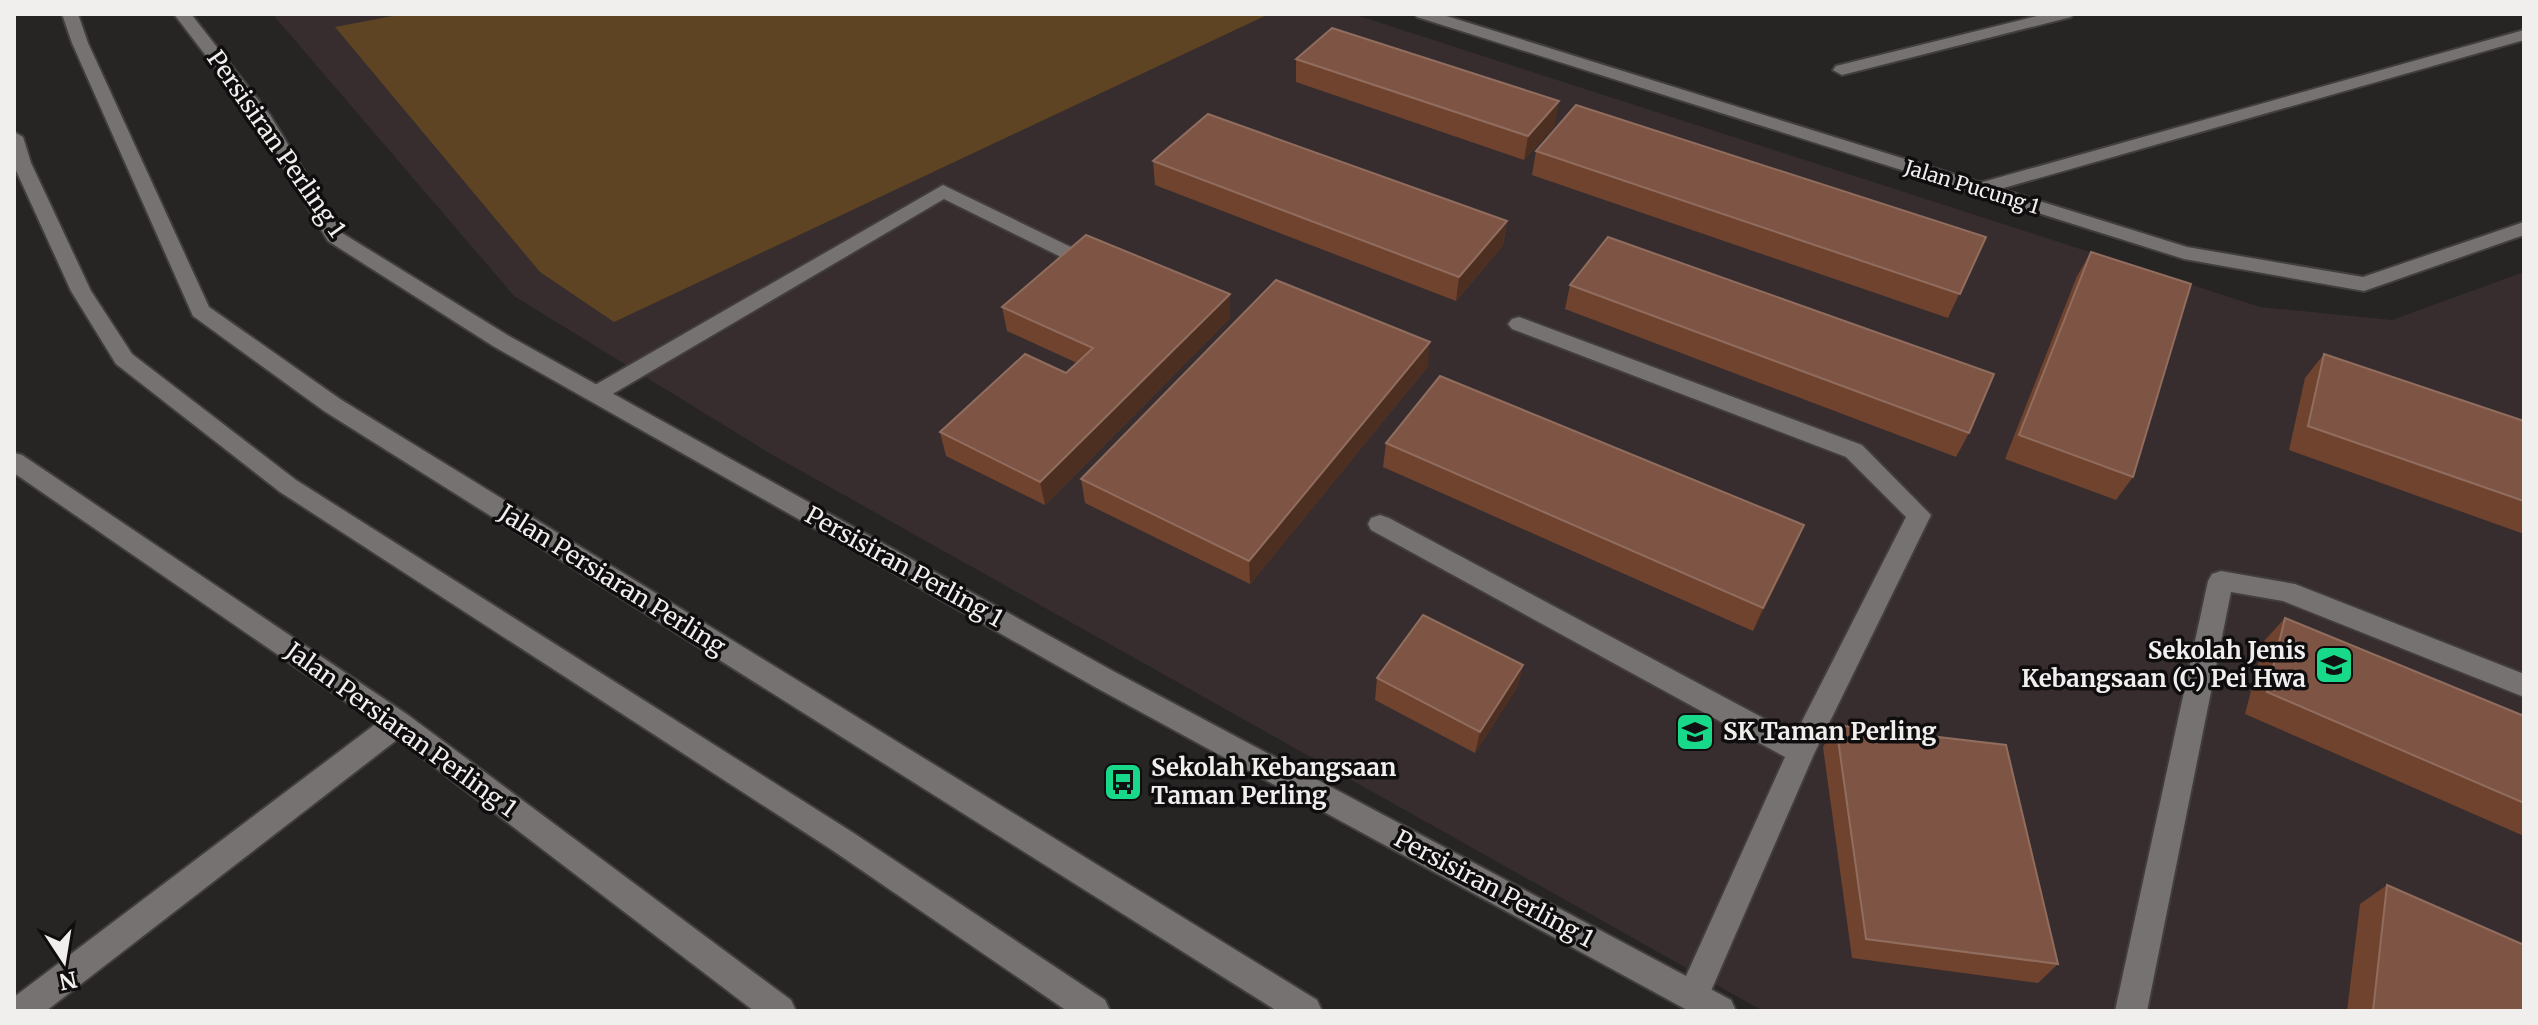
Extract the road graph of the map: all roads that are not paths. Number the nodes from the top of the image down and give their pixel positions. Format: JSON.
{"nodes":[{"id":1,"x":70,"y":14,"type":"edge"},
{"id":2,"x":182,"y":14,"type":"edge"},
{"id":3,"x":1423,"y":14,"type":"edge"},
{"id":4,"x":2065,"y":14,"type":"edge"},
{"id":5,"x":2524,"y":35,"type":"edge"},
{"id":6,"x":1842,"y":70,"type":"dead end"},
{"id":7,"x":14,"y":137,"type":"edge"},
{"id":8,"x":18,"y":164,"type":"edge"},
{"id":9,"x":1979,"y":189,"type":"junction"},
{"id":10,"x":2524,"y":228,"type":"edge"},
{"id":11,"x":1066,"y":252,"type":"edge"},
{"id":12,"x":1519,"y":324,"type":"dead end"},
{"id":13,"x":596,"y":394,"type":"junction"},
{"id":14,"x":14,"y":461,"type":"edge"},
{"id":15,"x":1380,"y":524,"type":"dead end"},
{"id":16,"x":2524,"y":686,"type":"edge"},
{"id":17,"x":398,"y":723,"type":"junction"},
{"id":18,"x":1801,"y":752,"type":"junction"},
{"id":19,"x":1693,"y":996,"type":"junction"},
{"id":20,"x":21,"y":1011,"type":"edge"},
{"id":21,"x":780,"y":1011,"type":"edge"},
{"id":22,"x":1094,"y":1011,"type":"edge"},
{"id":23,"x":1306,"y":1011,"type":"edge"},
{"id":24,"x":1720,"y":1011,"type":"edge"},
{"id":25,"x":2131,"y":1011,"type":"edge"}],
"edges":[{"from":1,"to":23,"type":"street","name":"Jalan Persiaran Perling"},
{"from":2,"to":13,"type":"street","name":"Persisiran Perling 1"},
{"from":3,"to":9,"type":"street","name":"Jalan Pucung 1"},
{"from":4,"to":6,"type":"street"},
{"from":5,"to":9,"type":"street"},
{"from":7,"to":8,"type":"street"},
{"from":8,"to":22,"type":"street"},
{"from":9,"to":10,"type":"street","name":"Jalan Pucung 1"},
{"from":11,"to":13,"type":"street"},
{"from":12,"to":18,"type":"street"},
{"from":13,"to":19,"type":"street","name":"Persisiran Perling 1"},
{"from":14,"to":17,"type":"street","name":"Jalan Persiaran Perling 1"},
{"from":15,"to":18,"type":"street"},
{"from":16,"to":25,"type":"street"},
{"from":17,"to":20,"type":"street"},
{"from":17,"to":21,"type":"street","name":"Jalan Persiaran Perling 1"},
{"from":18,"to":19,"type":"street"},
{"from":19,"to":24,"type":"street","name":"Persisiran Perling 1"}]}
